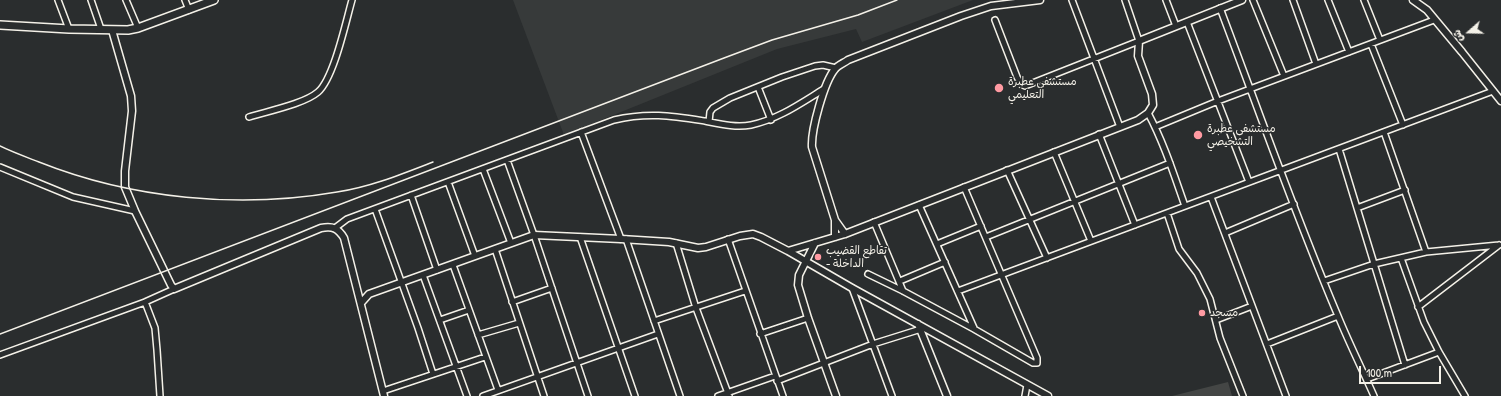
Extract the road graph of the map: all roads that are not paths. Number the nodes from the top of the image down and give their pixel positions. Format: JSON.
{"nodes":[{"id":1,"x":58,"y":0,"type":"edge"},
{"id":2,"x":91,"y":0,"type":"edge"},
{"id":3,"x":126,"y":0,"type":"edge"},
{"id":4,"x":185,"y":0,"type":"edge"},
{"id":5,"x":214,"y":0,"type":"edge"},
{"id":6,"x":352,"y":0,"type":"edge"},
{"id":7,"x":1040,"y":0,"type":"edge"},
{"id":8,"x":1072,"y":0,"type":"edge"},
{"id":9,"x":1125,"y":0,"type":"edge"},
{"id":10,"x":1166,"y":0,"type":"edge"},
{"id":11,"x":1242,"y":0,"type":"edge"},
{"id":12,"x":1253,"y":0,"type":"edge"},
{"id":13,"x":1293,"y":0,"type":"edge"},
{"id":14,"x":1328,"y":0,"type":"edge"},
{"id":15,"x":1364,"y":0,"type":"edge"},
{"id":16,"x":1412,"y":0,"type":"edge"},
{"id":17,"x":1220,"y":8,"type":"junction"},
{"id":18,"x":189,"y":10,"type":"junction"},
{"id":19,"x":995,"y":20,"type":"dead end"},
{"id":20,"x":1434,"y":20,"type":"junction"},
{"id":21,"x":1187,"y":22,"type":"junction"},
{"id":22,"x":0,"y":25,"type":"edge"},
{"id":23,"x":1176,"y":26,"type":"junction"},
{"id":24,"x":138,"y":28,"type":"junction"},
{"id":25,"x":69,"y":29,"type":"junction"},
{"id":26,"x":101,"y":29,"type":"junction"},
{"id":27,"x":112,"y":30,"type":"junction"},
{"id":28,"x":1380,"y":40,"type":"junction"},
{"id":29,"x":1139,"y":41,"type":"junction"},
{"id":30,"x":1371,"y":44,"type":"junction"},
{"id":31,"x":1349,"y":52,"type":"junction"},
{"id":32,"x":1095,"y":59,"type":"junction"},
{"id":33,"x":1316,"y":64,"type":"junction"},
{"id":34,"x":836,"y":68,"type":"junction"},
{"id":35,"x":1284,"y":76,"type":"junction"},
{"id":36,"x":758,"y":87,"type":"junction"},
{"id":37,"x":824,"y":89,"type":"junction"},
{"id":38,"x":1250,"y":89,"type":"junction"},
{"id":39,"x":1493,"y":91,"type":"junction"},
{"id":40,"x":1218,"y":101,"type":"junction"},
{"id":41,"x":1501,"y":101,"type":"edge"},
{"id":42,"x":1148,"y":113,"type":"junction"},
{"id":43,"x":249,"y":117,"type":"dead end"},
{"id":44,"x":771,"y":120,"type":"junction"},
{"id":45,"x":709,"y":122,"type":"junction"},
{"id":46,"x":1403,"y":125,"type":"junction"},
{"id":47,"x":1120,"y":127,"type":"junction"},
{"id":48,"x":1155,"y":127,"type":"junction"},
{"id":49,"x":581,"y":132,"type":"junction"},
{"id":50,"x":1384,"y":132,"type":"junction"},
{"id":51,"x":1099,"y":134,"type":"junction"},
{"id":52,"x":1339,"y":149,"type":"junction"},
{"id":53,"x":1054,"y":152,"type":"junction"},
{"id":54,"x":507,"y":160,"type":"junction"},
{"id":55,"x":1170,"y":163,"type":"junction"},
{"id":56,"x":0,"y":167,"type":"edge"},
{"id":57,"x":483,"y":169,"type":"junction"},
{"id":58,"x":1008,"y":170,"type":"junction"},
{"id":59,"x":1280,"y":171,"type":"junction"},
{"id":60,"x":448,"y":182,"type":"junction"},
{"id":61,"x":1249,"y":182,"type":"junction"},
{"id":62,"x":1119,"y":184,"type":"junction"},
{"id":63,"x":964,"y":187,"type":"junction"},
{"id":64,"x":1405,"y":190,"type":"junction"},
{"id":65,"x":411,"y":196,"type":"junction"},
{"id":66,"x":1211,"y":196,"type":"junction"},
{"id":67,"x":1074,"y":202,"type":"junction"},
{"id":68,"x":1294,"y":204,"type":"junction"},
{"id":69,"x":919,"y":205,"type":"junction"},
{"id":70,"x":1185,"y":206,"type":"junction"},
{"id":71,"x":1357,"y":208,"type":"junction"},
{"id":72,"x":375,"y":209,"type":"junction"},
{"id":73,"x":135,"y":211,"type":"junction"},
{"id":74,"x":1168,"y":213,"type":"junction"},
{"id":75,"x":835,"y":220,"type":"junction"},
{"id":76,"x":1030,"y":220,"type":"junction"},
{"id":77,"x":874,"y":222,"type":"junction"},
{"id":78,"x":1135,"y":225,"type":"junction"},
{"id":79,"x":981,"y":226,"type":"junction"},
{"id":80,"x":335,"y":228,"type":"junction"},
{"id":81,"x":1225,"y":233,"type":"junction"},
{"id":82,"x":845,"y":234,"type":"junction"},
{"id":83,"x":534,"y":235,"type":"junction"},
{"id":84,"x":580,"y":237,"type":"junction"},
{"id":85,"x":835,"y":237,"type":"junction"},
{"id":86,"x":986,"y":237,"type":"junction"},
{"id":87,"x":624,"y":239,"type":"junction"},
{"id":88,"x":728,"y":239,"type":"junction"},
{"id":89,"x":1091,"y":241,"type":"junction"},
{"id":90,"x":511,"y":243,"type":"junction"},
{"id":91,"x":676,"y":243,"type":"junction"},
{"id":92,"x":815,"y":243,"type":"junction"},
{"id":93,"x":937,"y":244,"type":"junction"},
{"id":94,"x":1500,"y":244,"type":"edge"},
{"id":95,"x":495,"y":249,"type":"junction"},
{"id":96,"x":788,"y":251,"type":"junction"},
{"id":97,"x":1426,"y":252,"type":"junction"},
{"id":98,"x":475,"y":256,"type":"junction"},
{"id":99,"x":1047,"y":258,"type":"junction"},
{"id":100,"x":1401,"y":258,"type":"junction"},
{"id":101,"x":806,"y":261,"type":"junction"},
{"id":102,"x":945,"y":262,"type":"junction"},
{"id":103,"x":1374,"y":264,"type":"junction"},
{"id":104,"x":453,"y":265,"type":"junction"},
{"id":105,"x":438,"y":270,"type":"junction"},
{"id":106,"x":868,"y":274,"type":"dead end"},
{"id":107,"x":1002,"y":274,"type":"junction"},
{"id":108,"x":423,"y":275,"type":"junction"},
{"id":109,"x":900,"y":281,"type":"junction"},
{"id":110,"x":1324,"y":281,"type":"junction"},
{"id":111,"x":402,"y":282,"type":"junction"},
{"id":112,"x":552,"y":288,"type":"junction"},
{"id":113,"x":852,"y":288,"type":"junction"},
{"id":114,"x":174,"y":289,"type":"junction"},
{"id":115,"x":357,"y":290,"type":"junction"},
{"id":116,"x":745,"y":291,"type":"junction"},
{"id":117,"x":903,"y":291,"type":"junction"},
{"id":118,"x":958,"y":291,"type":"junction"},
{"id":119,"x":369,"y":294,"type":"junction"},
{"id":120,"x":145,"y":302,"type":"junction"},
{"id":121,"x":512,"y":302,"type":"junction"},
{"id":122,"x":361,"y":303,"type":"junction"},
{"id":123,"x":1252,"y":306,"type":"junction"},
{"id":124,"x":1418,"y":307,"type":"junction"},
{"id":125,"x":696,"y":308,"type":"junction"},
{"id":126,"x":469,"y":310,"type":"junction"},
{"id":127,"x":1338,"y":316,"type":"junction"},
{"id":128,"x":808,"y":318,"type":"junction"},
{"id":129,"x":440,"y":320,"type":"junction"},
{"id":130,"x":1216,"y":320,"type":"junction"},
{"id":131,"x":654,"y":322,"type":"junction"},
{"id":132,"x":519,"y":323,"type":"junction"},
{"id":133,"x":920,"y":326,"type":"junction"},
{"id":134,"x":974,"y":329,"type":"junction"},
{"id":135,"x":658,"y":334,"type":"junction"},
{"id":136,"x":760,"y":334,"type":"junction"},
{"id":137,"x":478,"y":335,"type":"junction"},
{"id":138,"x":873,"y":344,"type":"junction"},
{"id":139,"x":1267,"y":344,"type":"junction"},
{"id":140,"x":618,"y":347,"type":"junction"},
{"id":141,"x":1439,"y":352,"type":"junction"},
{"id":142,"x":0,"y":355,"type":"edge"},
{"id":143,"x":485,"y":357,"type":"junction"},
{"id":144,"x":577,"y":362,"type":"junction"},
{"id":145,"x":824,"y":363,"type":"junction"},
{"id":146,"x":1405,"y":365,"type":"junction"},
{"id":147,"x":456,"y":366,"type":"junction"},
{"id":148,"x":433,"y":374,"type":"junction"},
{"id":149,"x":537,"y":376,"type":"junction"},
{"id":150,"x":776,"y":378,"type":"junction"},
{"id":151,"x":1367,"y":379,"type":"junction"},
{"id":152,"x":1027,"y":385,"type":"junction"},
{"id":153,"x":498,"y":390,"type":"junction"},
{"id":154,"x":384,"y":394,"type":"edge"},
{"id":155,"x":728,"y":394,"type":"edge"},
{"id":156,"x":160,"y":396,"type":"edge"},
{"id":157,"x":467,"y":396,"type":"edge"},
{"id":158,"x":483,"y":396,"type":"edge"},
{"id":159,"x":544,"y":396,"type":"edge"},
{"id":160,"x":588,"y":396,"type":"edge"},
{"id":161,"x":635,"y":396,"type":"edge"},
{"id":162,"x":680,"y":396,"type":"edge"},
{"id":163,"x":718,"y":396,"type":"edge"},
{"id":164,"x":783,"y":396,"type":"edge"},
{"id":165,"x":836,"y":396,"type":"edge"},
{"id":166,"x":892,"y":396,"type":"edge"},
{"id":167,"x":947,"y":396,"type":"edge"},
{"id":168,"x":1024,"y":396,"type":"edge"},
{"id":169,"x":1048,"y":396,"type":"edge"},
{"id":170,"x":1243,"y":396,"type":"edge"},
{"id":171,"x":1286,"y":396,"type":"edge"},
{"id":172,"x":1374,"y":396,"type":"edge"},
{"id":173,"x":1464,"y":396,"type":"edge"}],
"edges":[{"from":1,"to":25,"type":"street"},
{"from":2,"to":26,"type":"street"},
{"from":3,"to":24,"type":"street"},
{"from":4,"to":18,"type":"street"},
{"from":5,"to":18,"type":"main road"},
{"from":6,"to":43,"type":"street"},
{"from":7,"to":34,"type":"street"},
{"from":8,"to":32,"type":"street"},
{"from":9,"to":29,"type":"street"},
{"from":10,"to":23,"type":"street"},
{"from":11,"to":17,"type":"street"},
{"from":12,"to":35,"type":"street"},
{"from":13,"to":33,"type":"street"},
{"from":14,"to":31,"type":"street"},
{"from":15,"to":28,"type":"street"},
{"from":16,"to":20,"type":"street"},
{"from":17,"to":21,"type":"street"},
{"from":17,"to":38,"type":"street"},
{"from":18,"to":24,"type":"main road"},
{"from":19,"to":32,"type":"street"},
{"from":20,"to":28,"type":"street"},
{"from":20,"to":39,"type":"street"},
{"from":21,"to":23,"type":"street"},
{"from":21,"to":40,"type":"street"},
{"from":22,"to":25,"type":"main road"},
{"from":23,"to":29,"type":"street"},
{"from":24,"to":27,"type":"main road"},
{"from":25,"to":26,"type":"main road"},
{"from":26,"to":27,"type":"main road"},
{"from":27,"to":73,"type":"street"},
{"from":28,"to":30,"type":"street"},
{"from":29,"to":32,"type":"street"},
{"from":29,"to":42,"type":"street"},
{"from":30,"to":31,"type":"street"},
{"from":30,"to":46,"type":"street"},
{"from":31,"to":33,"type":"street"},
{"from":32,"to":47,"type":"street"},
{"from":33,"to":35,"type":"street"},
{"from":34,"to":36,"type":"street"},
{"from":34,"to":37,"type":"street"},
{"from":35,"to":38,"type":"street"},
{"from":36,"to":44,"type":"street"},
{"from":36,"to":45,"type":"street"},
{"from":37,"to":44,"type":"street"},
{"from":37,"to":75,"type":"street"},
{"from":38,"to":40,"type":"street"},
{"from":38,"to":59,"type":"street"},
{"from":39,"to":41,"type":"street"},
{"from":39,"to":46,"type":"street"},
{"from":40,"to":48,"type":"street"},
{"from":40,"to":61,"type":"street"},
{"from":42,"to":47,"type":"street"},
{"from":42,"to":48,"type":"street"},
{"from":44,"to":45,"type":"street"},
{"from":45,"to":49,"type":"street"},
{"from":46,"to":50,"type":"street"},
{"from":47,"to":51,"type":"street"},
{"from":48,"to":55,"type":"street"},
{"from":49,"to":54,"type":"street"},
{"from":49,"to":87,"type":"street"},
{"from":50,"to":52,"type":"street"},
{"from":50,"to":64,"type":"street"},
{"from":51,"to":53,"type":"street"},
{"from":51,"to":62,"type":"street"},
{"from":52,"to":59,"type":"street"},
{"from":52,"to":71,"type":"street"},
{"from":53,"to":58,"type":"street"},
{"from":53,"to":67,"type":"street"},
{"from":54,"to":57,"type":"street"},
{"from":54,"to":83,"type":"street"},
{"from":55,"to":62,"type":"street"},
{"from":55,"to":70,"type":"street"},
{"from":56,"to":73,"type":"street"},
{"from":57,"to":60,"type":"street"},
{"from":57,"to":90,"type":"street"},
{"from":58,"to":63,"type":"street"},
{"from":58,"to":76,"type":"street"},
{"from":59,"to":61,"type":"street"},
{"from":59,"to":68,"type":"street"},
{"from":60,"to":65,"type":"street"},
{"from":60,"to":98,"type":"street"},
{"from":61,"to":66,"type":"street"},
{"from":62,"to":67,"type":"street"},
{"from":62,"to":78,"type":"street"},
{"from":63,"to":69,"type":"street"},
{"from":63,"to":79,"type":"street"},
{"from":64,"to":71,"type":"street"},
{"from":64,"to":97,"type":"street"},
{"from":65,"to":72,"type":"street"},
{"from":65,"to":105,"type":"street"},
{"from":66,"to":70,"type":"street"},
{"from":66,"to":81,"type":"street"},
{"from":67,"to":76,"type":"street"},
{"from":67,"to":89,"type":"street"},
{"from":68,"to":81,"type":"street"},
{"from":68,"to":110,"type":"street"},
{"from":69,"to":77,"type":"street"},
{"from":69,"to":93,"type":"street"},
{"from":70,"to":74,"type":"street"},
{"from":71,"to":103,"type":"street"},
{"from":72,"to":80,"type":"street"},
{"from":72,"to":111,"type":"street"},
{"from":73,"to":114,"type":"street"},
{"from":74,"to":78,"type":"street"},
{"from":74,"to":130,"type":"street"},
{"from":75,"to":82,"type":"street"},
{"from":75,"to":85,"type":"street"},
{"from":76,"to":86,"type":"street"},
{"from":76,"to":99,"type":"street"},
{"from":77,"to":82,"type":"street"},
{"from":77,"to":109,"type":"street"},
{"from":78,"to":89,"type":"street"},
{"from":79,"to":86,"type":"street"},
{"from":79,"to":93,"type":"street"},
{"from":80,"to":114,"type":"street"},
{"from":80,"to":115,"type":"street"},
{"from":81,"to":123,"type":"street"},
{"from":82,"to":85,"type":"street"},
{"from":83,"to":84,"type":"street"},
{"from":83,"to":90,"type":"street"},
{"from":83,"to":112,"type":"street"},
{"from":84,"to":87,"type":"street"},
{"from":84,"to":140,"type":"street"},
{"from":85,"to":92,"type":"street"},
{"from":86,"to":107,"type":"street"},
{"from":87,"to":91,"type":"street"},
{"from":87,"to":131,"type":"street"},
{"from":88,"to":91,"type":"street"},
{"from":88,"to":96,"type":"street"},
{"from":88,"to":116,"type":"street"},
{"from":89,"to":99,"type":"street"},
{"from":90,"to":95,"type":"street"},
{"from":91,"to":125,"type":"street"},
{"from":92,"to":96,"type":"street"},
{"from":92,"to":101,"type":"street"},
{"from":93,"to":102,"type":"street"},
{"from":94,"to":97,"type":"street"},
{"from":94,"to":124,"type":"street"},
{"from":95,"to":98,"type":"street"},
{"from":95,"to":121,"type":"street"},
{"from":96,"to":101,"type":"street"},
{"from":97,"to":100,"type":"street"},
{"from":98,"to":104,"type":"street"},
{"from":99,"to":107,"type":"street"},
{"from":100,"to":103,"type":"street"},
{"from":100,"to":124,"type":"street"},
{"from":101,"to":113,"type":"street"},
{"from":101,"to":128,"type":"street"},
{"from":102,"to":109,"type":"street"},
{"from":102,"to":118,"type":"street"},
{"from":103,"to":110,"type":"street"},
{"from":103,"to":146,"type":"street"},
{"from":104,"to":105,"type":"street"},
{"from":104,"to":126,"type":"street"},
{"from":105,"to":108,"type":"street"},
{"from":106,"to":117,"type":"street"},
{"from":107,"to":118,"type":"street"},
{"from":107,"to":134,"type":"street"},
{"from":108,"to":111,"type":"street"},
{"from":108,"to":129,"type":"street"},
{"from":109,"to":117,"type":"street"},
{"from":110,"to":127,"type":"street"},
{"from":111,"to":119,"type":"street"},
{"from":111,"to":148,"type":"street"},
{"from":112,"to":121,"type":"street"},
{"from":112,"to":144,"type":"street"},
{"from":113,"to":133,"type":"street"},
{"from":113,"to":138,"type":"street"},
{"from":114,"to":120,"type":"street"},
{"from":115,"to":119,"type":"street"},
{"from":115,"to":122,"type":"street"},
{"from":116,"to":125,"type":"street"},
{"from":116,"to":136,"type":"street"},
{"from":117,"to":134,"type":"street"},
{"from":118,"to":134,"type":"street"},
{"from":119,"to":122,"type":"street"},
{"from":120,"to":142,"type":"street"},
{"from":120,"to":156,"type":"street"},
{"from":121,"to":132,"type":"street"},
{"from":122,"to":154,"type":"street"},
{"from":123,"to":130,"type":"street"},
{"from":123,"to":139,"type":"street"},
{"from":124,"to":141,"type":"street"},
{"from":125,"to":131,"type":"street"},
{"from":125,"to":155,"type":"street"},
{"from":126,"to":129,"type":"street"},
{"from":126,"to":137,"type":"street"},
{"from":127,"to":139,"type":"street"},
{"from":127,"to":151,"type":"street"},
{"from":128,"to":136,"type":"street"},
{"from":128,"to":145,"type":"street"},
{"from":129,"to":147,"type":"street"},
{"from":130,"to":170,"type":"street"},
{"from":131,"to":135,"type":"street"},
{"from":132,"to":137,"type":"street"},
{"from":132,"to":149,"type":"street"},
{"from":133,"to":138,"type":"street"},
{"from":133,"to":152,"type":"street"},
{"from":133,"to":167,"type":"street"},
{"from":135,"to":140,"type":"street"},
{"from":135,"to":162,"type":"street"},
{"from":136,"to":150,"type":"street"},
{"from":137,"to":143,"type":"street"},
{"from":138,"to":145,"type":"street"},
{"from":138,"to":166,"type":"street"},
{"from":139,"to":171,"type":"street"},
{"from":140,"to":144,"type":"street"},
{"from":140,"to":161,"type":"street"},
{"from":141,"to":146,"type":"street"},
{"from":141,"to":173,"type":"street"},
{"from":143,"to":147,"type":"street"},
{"from":143,"to":153,"type":"street"},
{"from":144,"to":149,"type":"street"},
{"from":144,"to":160,"type":"street"},
{"from":145,"to":150,"type":"street"},
{"from":145,"to":165,"type":"street"},
{"from":146,"to":151,"type":"street"},
{"from":147,"to":148,"type":"street"},
{"from":147,"to":157,"type":"street"},
{"from":148,"to":154,"type":"street"},
{"from":149,"to":153,"type":"street"},
{"from":149,"to":159,"type":"street"},
{"from":150,"to":155,"type":"street"},
{"from":150,"to":164,"type":"street"},
{"from":151,"to":172,"type":"street"},
{"from":152,"to":168,"type":"street"},
{"from":152,"to":169,"type":"street"},
{"from":153,"to":158,"type":"street"},
{"from":155,"to":163,"type":"street"}]}
